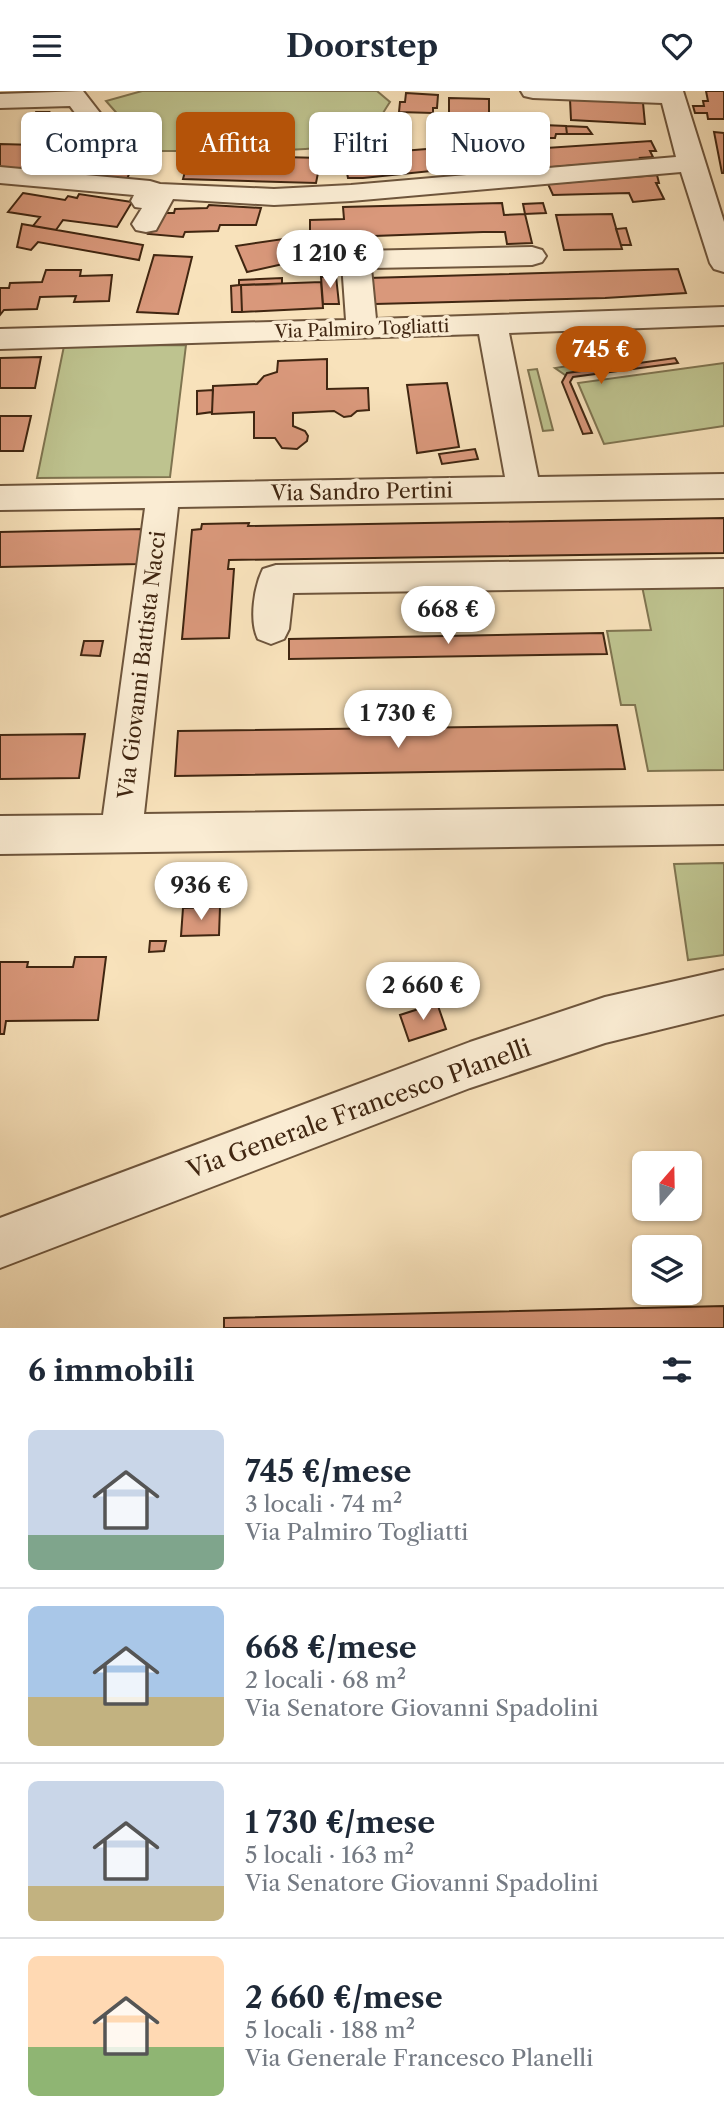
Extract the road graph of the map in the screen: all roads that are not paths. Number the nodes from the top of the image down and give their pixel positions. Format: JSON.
{"nodes":[{"id":1,"x":533,"y":91,"type":"edge"},
{"id":2,"x":672,"y":94,"type":"edge"},
{"id":3,"x":74,"y":95,"type":"edge"},
{"id":4,"x":0,"y":101,"type":"edge"},
{"id":5,"x":87,"y":112,"type":"edge"},
{"id":6,"x":691,"y":163,"type":"junction"},
{"id":7,"x":0,"y":176,"type":"edge"},
{"id":8,"x":532,"y":256,"type":"dead end"},
{"id":9,"x":724,"y":263,"type":"edge"},
{"id":10,"x":724,"y":316,"type":"edge"},
{"id":11,"x":492,"y":324,"type":"junction"},
{"id":12,"x":362,"y":328,"type":"junction"},
{"id":13,"x":0,"y":339,"type":"edge"},
{"id":14,"x":724,"y":486,"type":"edge"},
{"id":15,"x":524,"y":488,"type":"junction"},
{"id":16,"x":163,"y":496,"type":"junction"},
{"id":17,"x":0,"y":498,"type":"edge"},
{"id":18,"x":724,"y":573,"type":"edge"},
{"id":19,"x":271,"y":629,"type":"dead end"},
{"id":20,"x":724,"y":825,"type":"edge"},
{"id":21,"x":121,"y":834,"type":"junction"},
{"id":22,"x":0,"y":835,"type":"edge"},
{"id":23,"x":724,"y":992,"type":"edge"},
{"id":24,"x":0,"y":1243,"type":"edge"}],
"edges":[{"from":1,"to":2,"type":"street"},
{"from":2,"to":6,"type":"street"},
{"from":3,"to":4,"type":"street"},
{"from":3,"to":5,"type":"street"},
{"from":6,"to":7,"type":"street"},
{"from":6,"to":9,"type":"street"},
{"from":8,"to":12,"type":"street"},
{"from":10,"to":11,"type":"street","name":"Via Palmiro Togliatti"},
{"from":11,"to":12,"type":"street","name":"Via Palmiro Togliatti"},
{"from":11,"to":15,"type":"street"},
{"from":12,"to":13,"type":"street","name":"Via Palmiro Togliatti"},
{"from":14,"to":15,"type":"street","name":"Via Sandro Pertini"},
{"from":15,"to":16,"type":"street","name":"Via Sandro Pertini"},
{"from":16,"to":17,"type":"street","name":"Via Sandro Pertini"},
{"from":16,"to":21,"type":"street","name":"Via Giovanni Battista Nacci"},
{"from":18,"to":19,"type":"street"},
{"from":20,"to":21,"type":"street"},
{"from":21,"to":22,"type":"street"},
{"from":23,"to":24,"type":"street","name":"Via Generale Francesco Planelli"}]}
